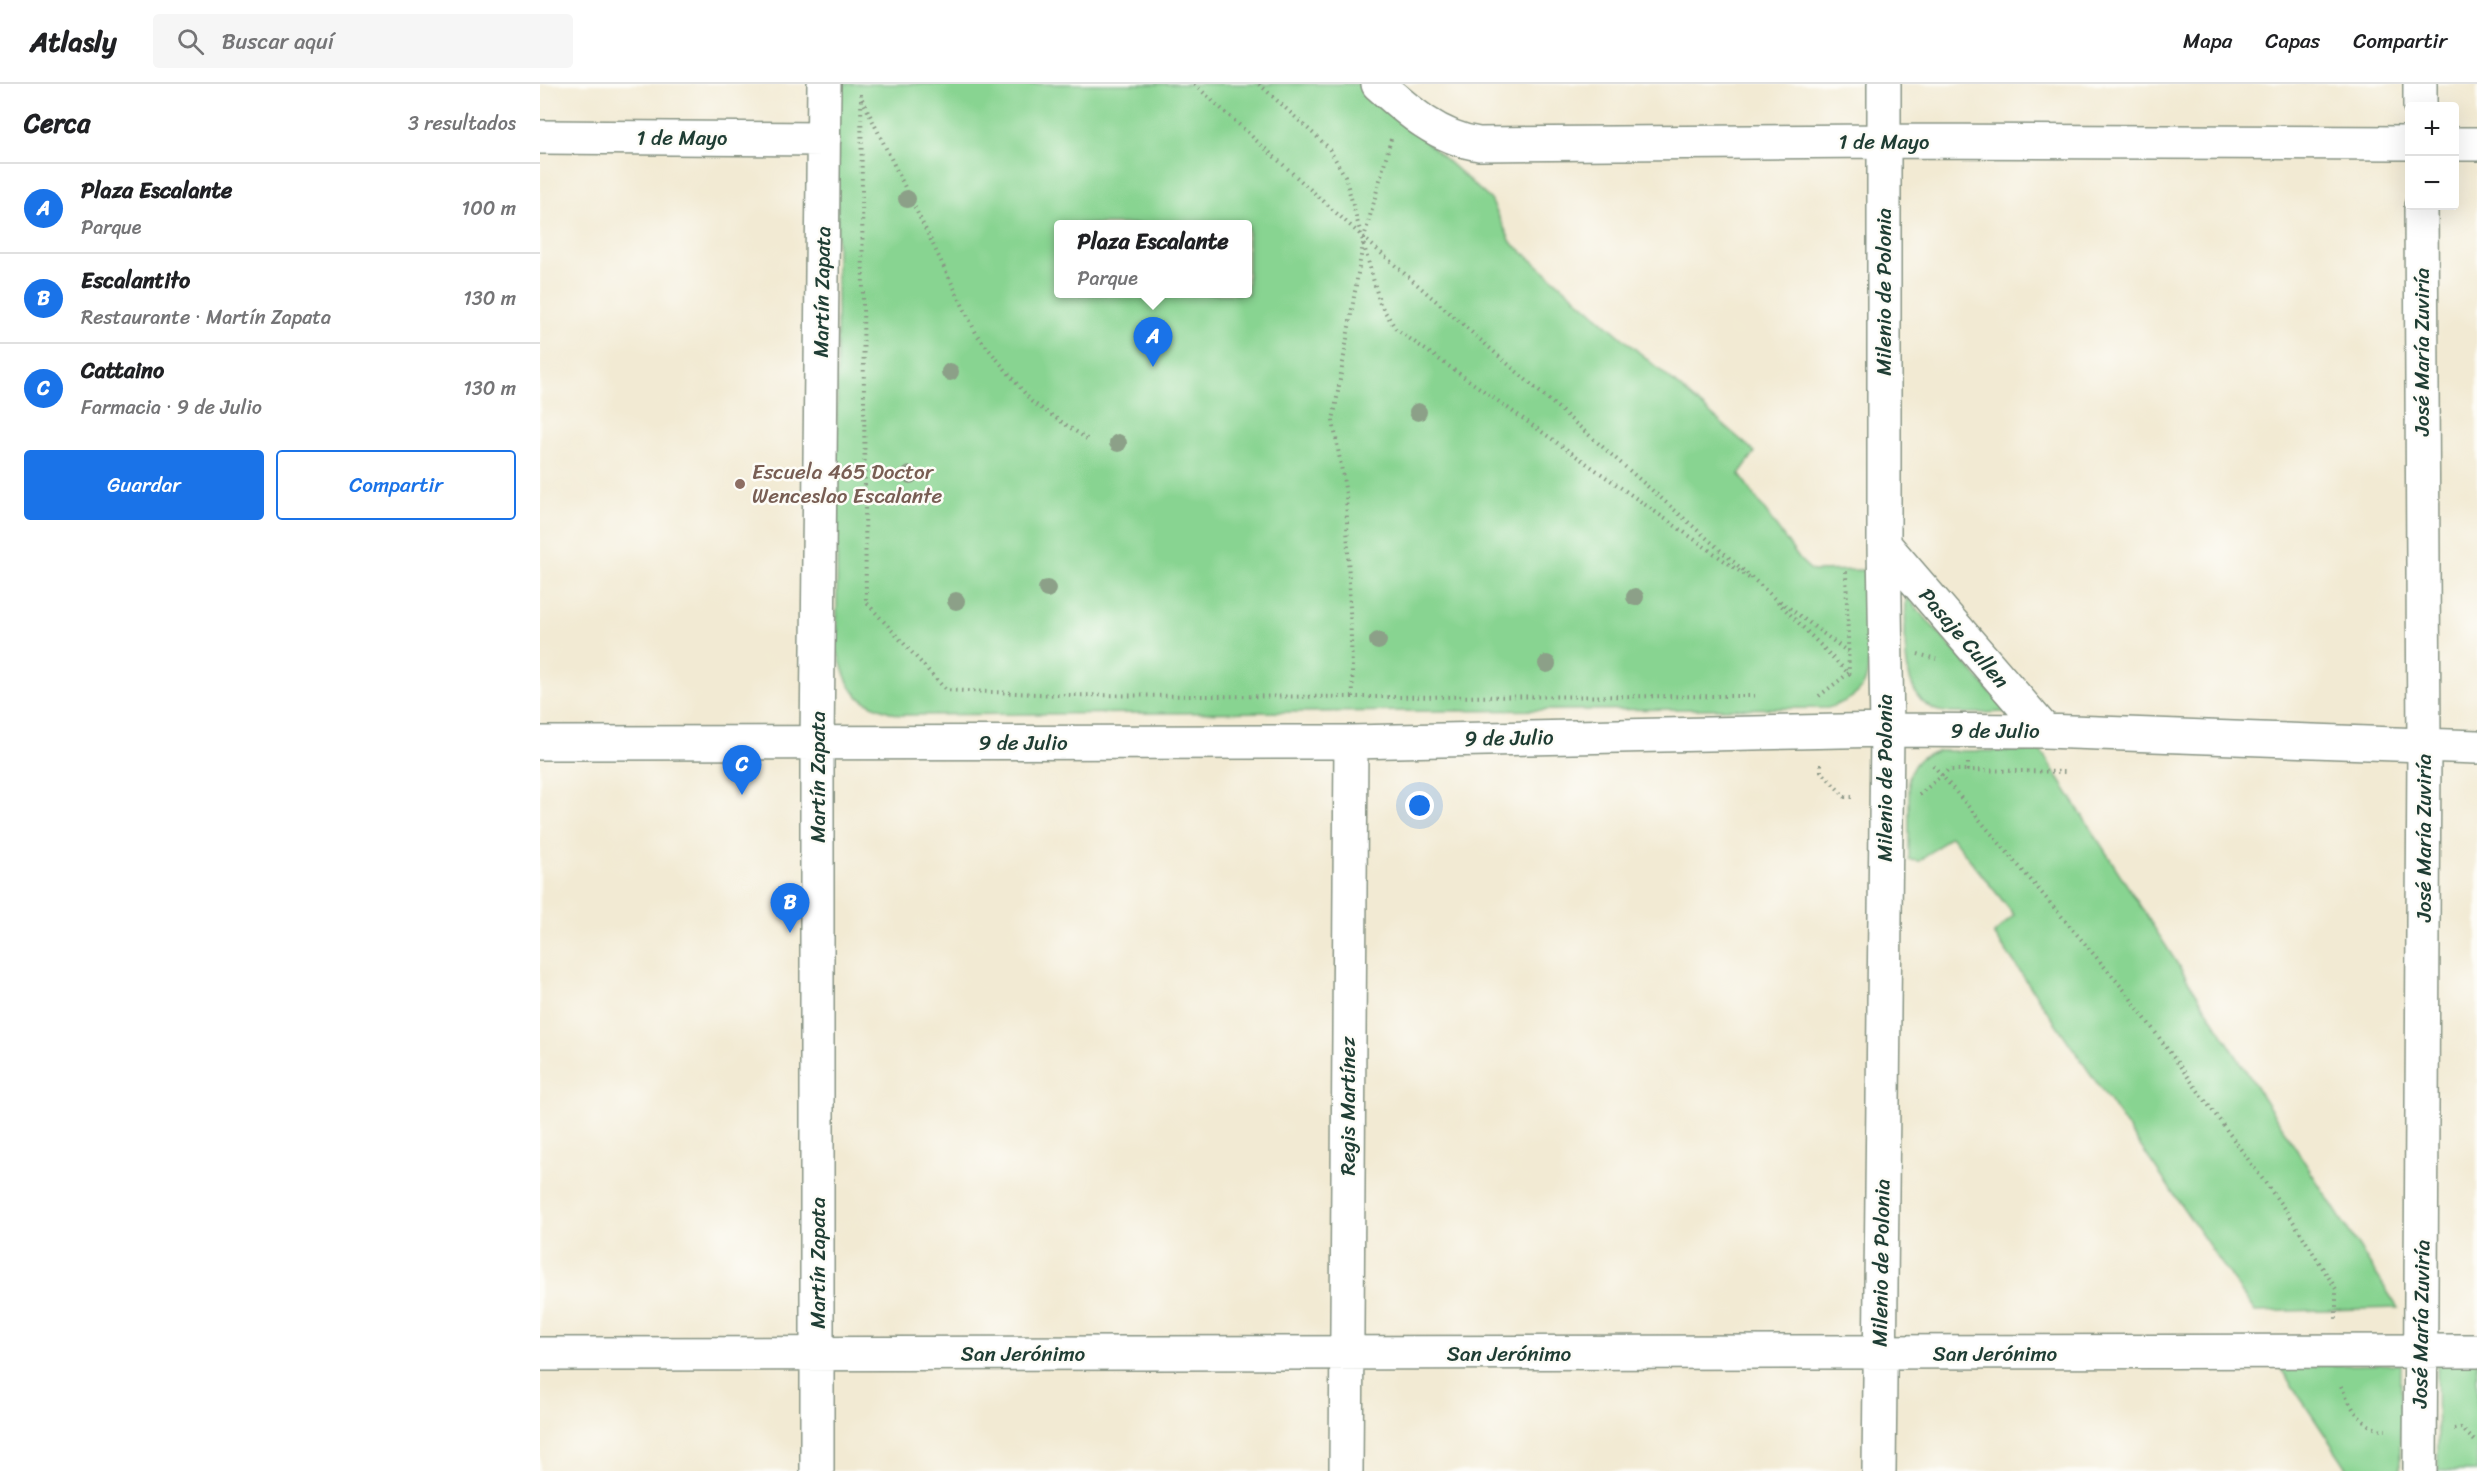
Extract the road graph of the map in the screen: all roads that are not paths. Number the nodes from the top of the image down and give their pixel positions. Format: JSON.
{"nodes":[{"id":1,"x":824,"y":84,"type":"edge"},
{"id":2,"x":1884,"y":84,"type":"edge"},
{"id":3,"x":2420,"y":84,"type":"edge"},
{"id":4,"x":1389,"y":94,"type":"edge"},
{"id":5,"x":2420,"y":102,"type":"edge"},
{"id":6,"x":540,"y":136,"type":"edge"},
{"id":7,"x":824,"y":139,"type":"junction"},
{"id":8,"x":1884,"y":141,"type":"junction"},
{"id":9,"x":2405,"y":143,"type":"edge"},
{"id":10,"x":2459,"y":144,"type":"edge"},
{"id":11,"x":2477,"y":144,"type":"edge"},
{"id":12,"x":2421,"y":210,"type":"edge"},
{"id":13,"x":1884,"y":544,"type":"junction"},
{"id":14,"x":1892,"y":725,"type":"junction"},
{"id":15,"x":2045,"y":731,"type":"junction"},
{"id":16,"x":1351,"y":741,"type":"junction"},
{"id":17,"x":540,"y":743,"type":"edge"},
{"id":18,"x":817,"y":744,"type":"junction"},
{"id":19,"x":2424,"y":746,"type":"junction"},
{"id":20,"x":2477,"y":747,"type":"edge"},
{"id":21,"x":2477,"y":1351,"type":"edge"},
{"id":22,"x":2421,"y":1352,"type":"junction"},
{"id":23,"x":540,"y":1354,"type":"edge"},
{"id":24,"x":818,"y":1354,"type":"junction"},
{"id":25,"x":1346,"y":1354,"type":"junction"},
{"id":26,"x":1880,"y":1354,"type":"junction"},
{"id":27,"x":817,"y":1471,"type":"edge"},
{"id":28,"x":1346,"y":1471,"type":"edge"},
{"id":29,"x":1879,"y":1471,"type":"edge"},
{"id":30,"x":2420,"y":1471,"type":"edge"}],
"edges":[{"from":1,"to":7,"type":"street","name":"Martín Zapata"},
{"from":2,"to":8,"type":"street","name":"Milenio de Polonia"},
{"from":3,"to":5,"type":"street"},
{"from":4,"to":8,"type":"street","name":"1 de Mayo"},
{"from":6,"to":7,"type":"street","name":"1 de Mayo"},
{"from":7,"to":18,"type":"street","name":"Martín Zapata"},
{"from":8,"to":9,"type":"street","name":"1 de Mayo"},
{"from":8,"to":13,"type":"street","name":"Milenio de Polonia"},
{"from":10,"to":11,"type":"street"},
{"from":12,"to":19,"type":"street","name":"José María Zuviría"},
{"from":13,"to":14,"type":"street","name":"Milenio de Polonia"},
{"from":13,"to":15,"type":"street","name":"Pasaje Cullen"},
{"from":14,"to":15,"type":"street","name":"9 de Julio"},
{"from":14,"to":16,"type":"street","name":"9 de Julio"},
{"from":14,"to":26,"type":"street","name":"Milenio de Polonia"},
{"from":15,"to":19,"type":"street","name":"9 de Julio"},
{"from":16,"to":18,"type":"street","name":"9 de Julio"},
{"from":16,"to":25,"type":"street","name":"Regis Martínez"},
{"from":17,"to":18,"type":"street","name":"9 de Julio"},
{"from":18,"to":24,"type":"street","name":"Martín Zapata"},
{"from":19,"to":20,"type":"street","name":"9 de Julio"},
{"from":19,"to":22,"type":"street","name":"José María Zuviría"},
{"from":21,"to":22,"type":"street","name":"San Jerónimo"},
{"from":22,"to":26,"type":"street","name":"San Jerónimo"},
{"from":22,"to":30,"type":"street","name":"José María Zuviría"},
{"from":23,"to":24,"type":"street","name":"San Jerónimo"},
{"from":24,"to":25,"type":"street","name":"San Jerónimo"},
{"from":24,"to":27,"type":"street","name":"Martín Zapata"},
{"from":25,"to":26,"type":"street","name":"San Jerónimo"},
{"from":25,"to":28,"type":"street","name":"Regis Martínez"},
{"from":26,"to":29,"type":"street","name":"Milenio de Polonia"}]}
